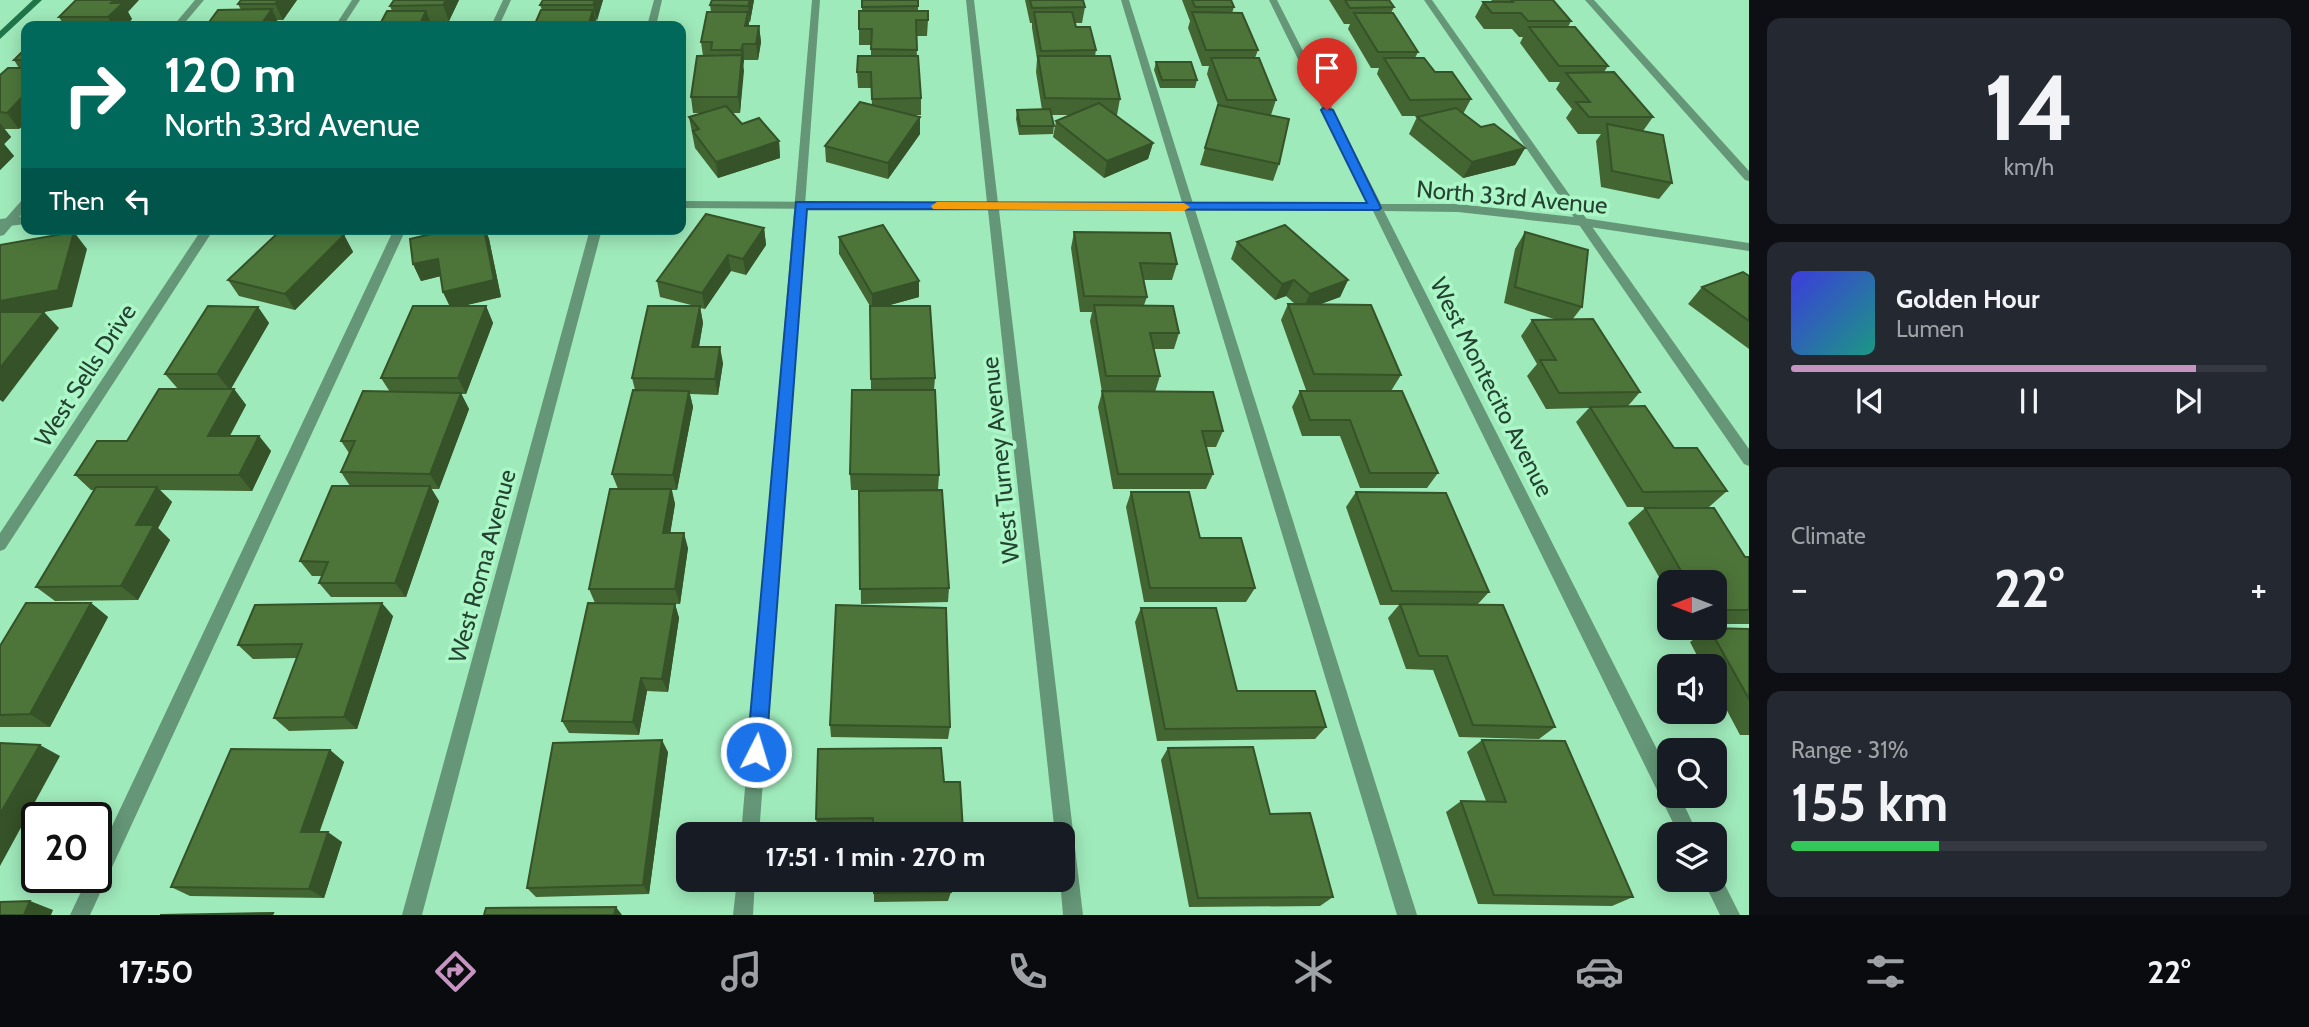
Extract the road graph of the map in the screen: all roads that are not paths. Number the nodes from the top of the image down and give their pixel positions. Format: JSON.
{"nodes":[{"id":1,"x":38,"y":0,"type":"edge"},
{"id":2,"x":200,"y":0,"type":"edge"},
{"id":3,"x":356,"y":0,"type":"edge"},
{"id":4,"x":507,"y":0,"type":"edge"},
{"id":5,"x":658,"y":0,"type":"edge"},
{"id":6,"x":816,"y":0,"type":"edge"},
{"id":7,"x":970,"y":0,"type":"edge"},
{"id":8,"x":1125,"y":0,"type":"edge"},
{"id":9,"x":1273,"y":0,"type":"edge"},
{"id":10,"x":1428,"y":0,"type":"edge"},
{"id":11,"x":1589,"y":0,"type":"edge"},
{"id":12,"x":181,"y":21,"type":"edge"},
{"id":13,"x":342,"y":21,"type":"edge"},
{"id":14,"x":497,"y":21,"type":"edge"},
{"id":15,"x":652,"y":21,"type":"edge"},
{"id":16,"x":0,"y":36,"type":"edge"},
{"id":17,"x":1749,"y":178,"type":"edge"},
{"id":18,"x":686,"y":205,"type":"edge"},
{"id":19,"x":801,"y":205,"type":"junction"},
{"id":20,"x":995,"y":206,"type":"junction"},
{"id":21,"x":21,"y":207,"type":"edge"},
{"id":22,"x":1191,"y":207,"type":"junction"},
{"id":23,"x":1375,"y":208,"type":"junction"},
{"id":24,"x":1583,"y":222,"type":"junction"},
{"id":25,"x":4,"y":223,"type":"edge"},
{"id":26,"x":0,"y":232,"type":"edge"},
{"id":27,"x":204,"y":235,"type":"edge"},
{"id":28,"x":397,"y":235,"type":"edge"},
{"id":29,"x":594,"y":235,"type":"edge"},
{"id":30,"x":1749,"y":247,"type":"edge"},
{"id":31,"x":1749,"y":460,"type":"edge"},
{"id":32,"x":0,"y":545,"type":"edge"},
{"id":33,"x":1657,"y":770,"type":"edge"},
{"id":34,"x":751,"y":822,"type":"edge"},
{"id":35,"x":745,"y":892,"type":"edge"},
{"id":36,"x":1718,"y":892,"type":"edge"},
{"id":37,"x":80,"y":915,"type":"edge"},
{"id":38,"x":412,"y":915,"type":"edge"},
{"id":39,"x":743,"y":915,"type":"edge"},
{"id":40,"x":1073,"y":915,"type":"edge"},
{"id":41,"x":1407,"y":915,"type":"edge"},
{"id":42,"x":1730,"y":915,"type":"edge"}],
"edges":[{"from":1,"to":16,"type":"street"},
{"from":2,"to":12,"type":"street"},
{"from":3,"to":13,"type":"street"},
{"from":4,"to":14,"type":"street"},
{"from":5,"to":15,"type":"street"},
{"from":6,"to":19,"type":"street"},
{"from":7,"to":20,"type":"street","name":"West Turney Avenue"},
{"from":8,"to":22,"type":"street"},
{"from":9,"to":23,"type":"street","name":"West Montecito Avenue"},
{"from":10,"to":24,"type":"street"},
{"from":11,"to":17,"type":"street"},
{"from":18,"to":19,"type":"street","name":"North 33rd Avenue"},
{"from":19,"to":20,"type":"street","name":"North 33rd Avenue"},
{"from":19,"to":34,"type":"street"},
{"from":20,"to":22,"type":"street","name":"North 33rd Avenue"},
{"from":20,"to":40,"type":"street","name":"West Turney Avenue"},
{"from":21,"to":25,"type":"street"},
{"from":22,"to":23,"type":"street","name":"North 33rd Avenue"},
{"from":22,"to":41,"type":"street"},
{"from":23,"to":24,"type":"street","name":"North 33rd Avenue"},
{"from":23,"to":33,"type":"street","name":"West Montecito Avenue"},
{"from":24,"to":30,"type":"street","name":"North 33rd Avenue"},
{"from":24,"to":31,"type":"street"},
{"from":25,"to":26,"type":"street"},
{"from":27,"to":32,"type":"street","name":"West Sells Drive"},
{"from":28,"to":37,"type":"street"},
{"from":29,"to":38,"type":"street","name":"West Roma Avenue"},
{"from":35,"to":39,"type":"street"},
{"from":36,"to":42,"type":"street"}]}
